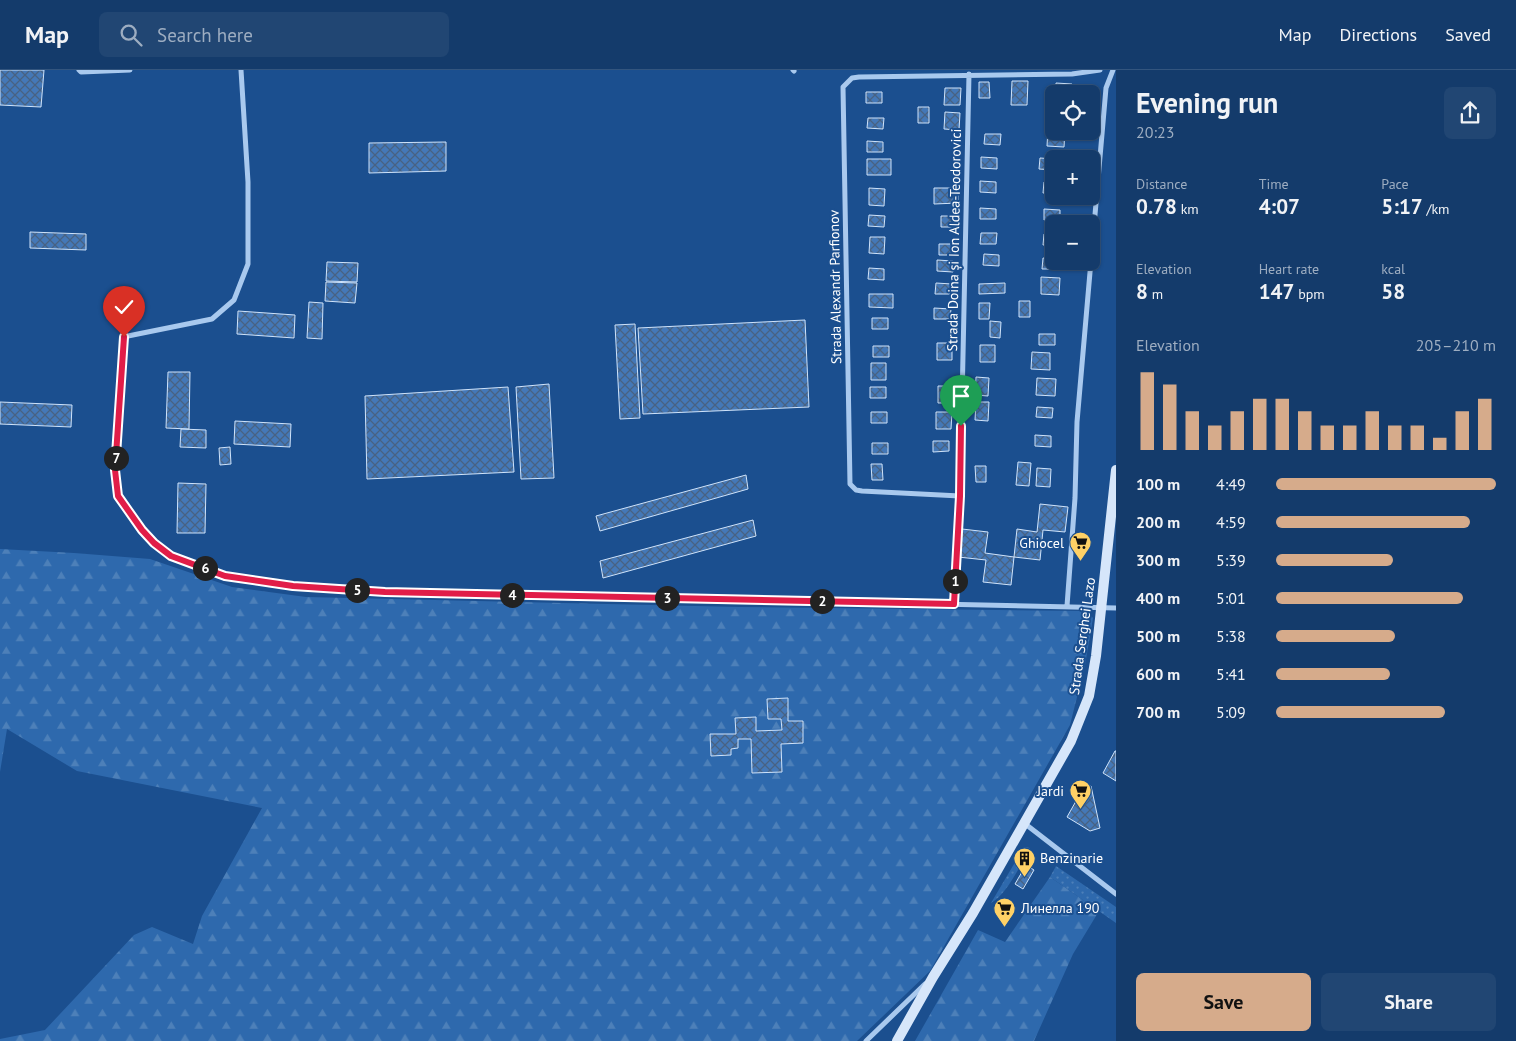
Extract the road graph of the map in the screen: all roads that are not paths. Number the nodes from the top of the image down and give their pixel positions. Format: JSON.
{"nodes":[{"id":1,"x":130,"y":70,"type":"edge"},
{"id":2,"x":241,"y":70,"type":"edge"},
{"id":3,"x":1100,"y":70,"type":"edge"},
{"id":4,"x":1113,"y":70,"type":"edge"},
{"id":5,"x":80,"y":71,"type":"edge"},
{"id":6,"x":969,"y":74,"type":"junction"},
{"id":7,"x":1116,"y":470,"type":"edge"},
{"id":8,"x":960,"y":496,"type":"junction"},
{"id":9,"x":954,"y":604,"type":"junction"},
{"id":10,"x":1067,"y":606,"type":"junction"},
{"id":11,"x":1102,"y":607,"type":"junction"},
{"id":12,"x":1116,"y":608,"type":"edge"},
{"id":13,"x":1024,"y":823,"type":"junction"},
{"id":14,"x":1116,"y":894,"type":"edge"},
{"id":15,"x":933,"y":977,"type":"junction"},
{"id":16,"x":866,"y":1041,"type":"edge"},
{"id":17,"x":897,"y":1041,"type":"edge"}],
"edges":[{"from":1,"to":5,"type":"street"},
{"from":2,"to":9,"type":"street"},
{"from":3,"to":6,"type":"street"},
{"from":4,"to":10,"type":"street"},
{"from":6,"to":8,"type":"street","name":"Strada Doina și Ion Aldea-Teodorovici"},
{"from":6,"to":8,"type":"street","name":"Strada Alexandr Parfionov"},
{"from":7,"to":11,"type":"street","name":"Strada Serghei Lazo"},
{"from":8,"to":9,"type":"street","name":"Strada Doina și Ion Aldea-Teodorovici"},
{"from":9,"to":10,"type":"street"},
{"from":10,"to":11,"type":"street"},
{"from":11,"to":12,"type":"street"},
{"from":11,"to":13,"type":"street","name":"Strada Serghei Lazo"},
{"from":13,"to":14,"type":"street"},
{"from":13,"to":15,"type":"street","name":"Strada Serghei Lazo"},
{"from":15,"to":16,"type":"street"},
{"from":15,"to":17,"type":"street","name":"Strada Serghei Lazo"}]}
